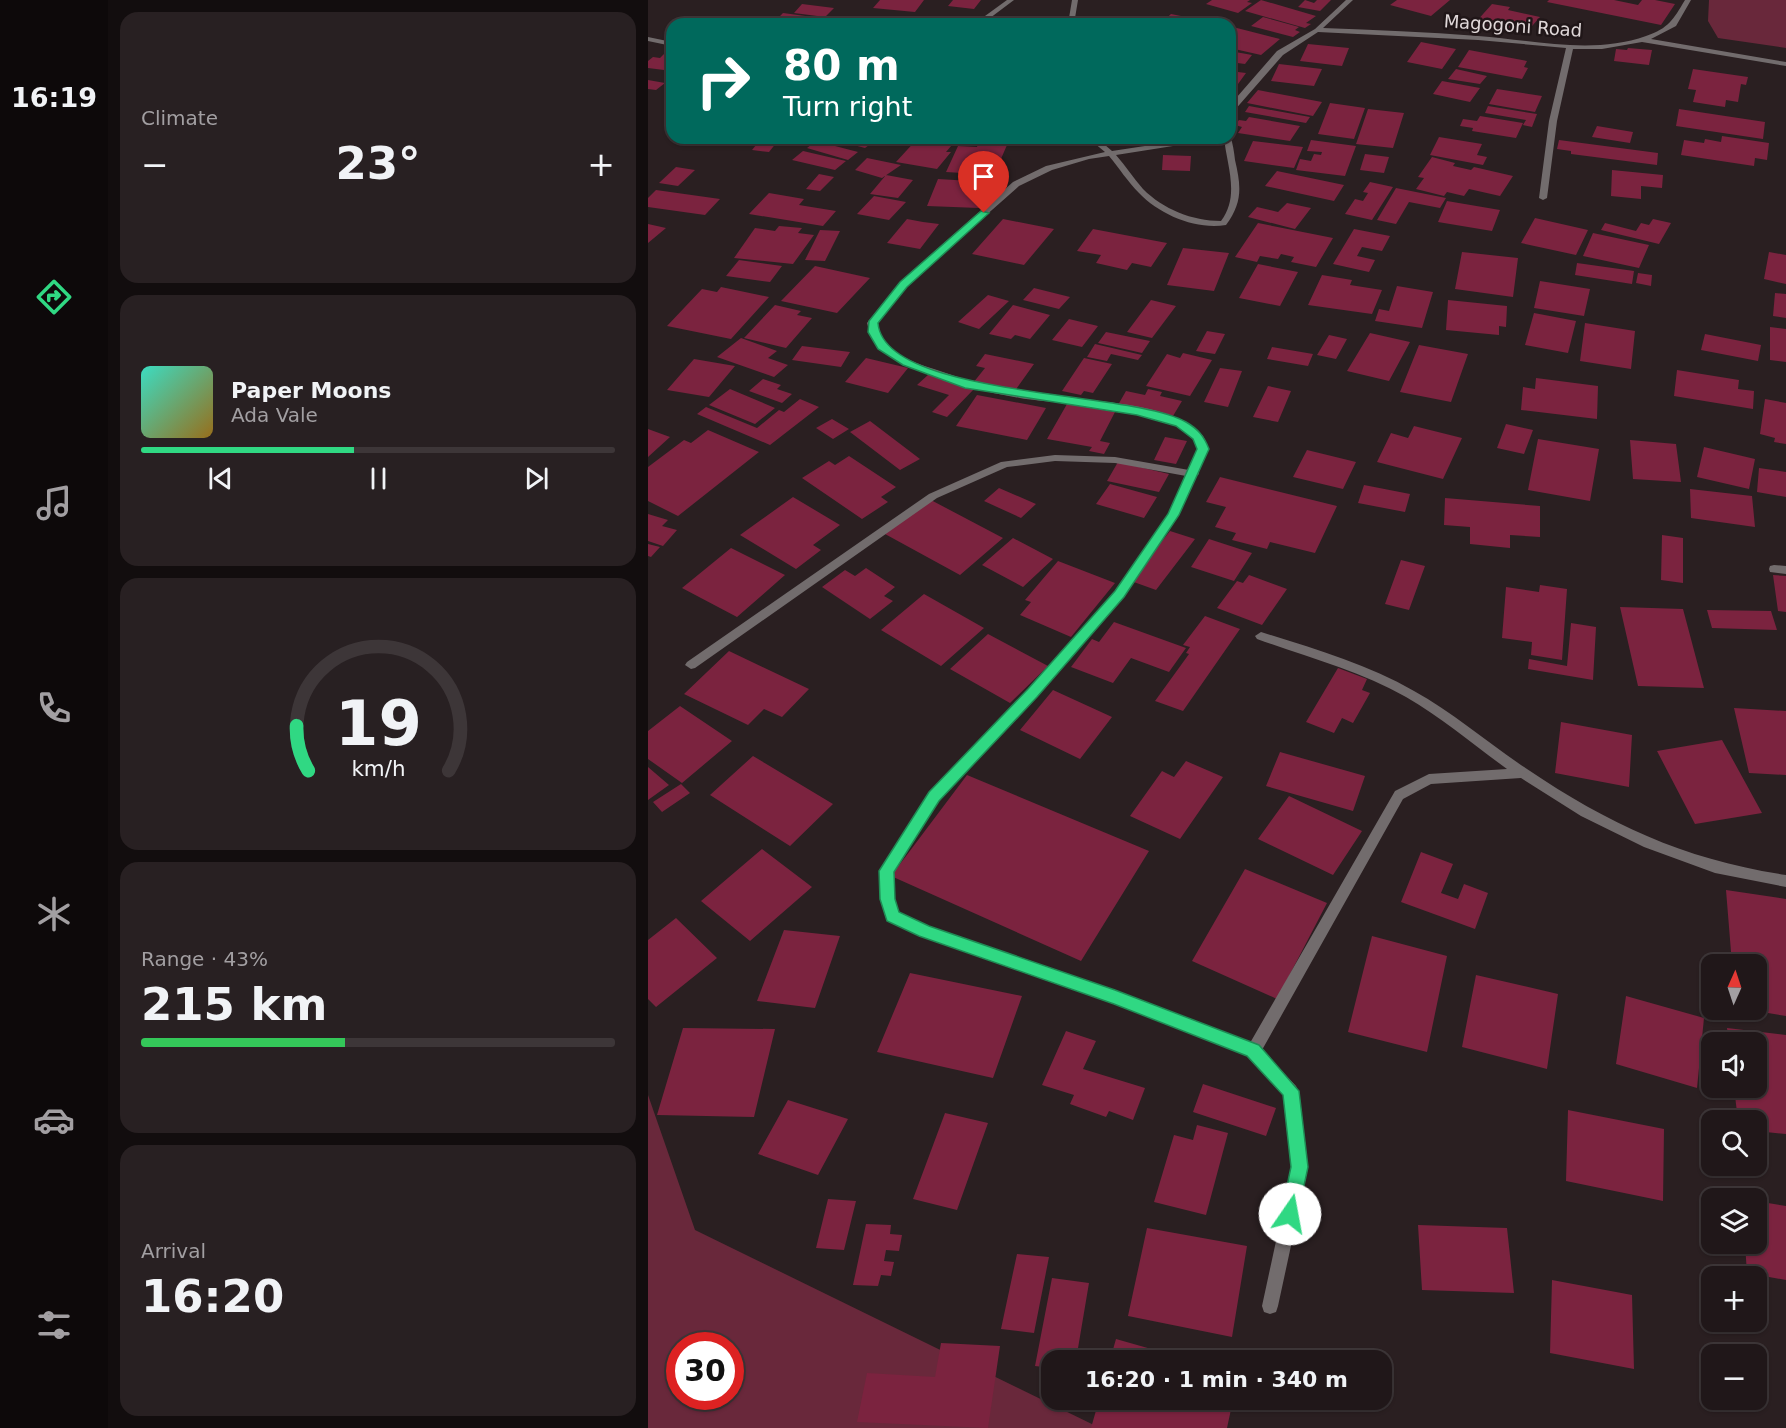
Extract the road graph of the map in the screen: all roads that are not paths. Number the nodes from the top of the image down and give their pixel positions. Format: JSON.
{"nodes":[{"id":1,"x":1011,"y":0,"type":"edge"},
{"id":2,"x":1075,"y":0,"type":"edge"},
{"id":3,"x":1350,"y":0,"type":"edge"},
{"id":4,"x":1688,"y":0,"type":"edge"},
{"id":5,"x":986,"y":18,"type":"edge"},
{"id":6,"x":1072,"y":18,"type":"edge"},
{"id":7,"x":1317,"y":30,"type":"junction"},
{"id":8,"x":648,"y":39,"type":"edge"},
{"id":9,"x":1643,"y":40,"type":"junction"},
{"id":10,"x":666,"y":43,"type":"edge"},
{"id":11,"x":1570,"y":47,"type":"junction"},
{"id":12,"x":1786,"y":64,"type":"edge"},
{"id":13,"x":1236,"y":103,"type":"edge"},
{"id":14,"x":1101,"y":144,"type":"edge"},
{"id":15,"x":1173,"y":144,"type":"edge"},
{"id":16,"x":1229,"y":144,"type":"edge"},
{"id":17,"x":1113,"y":152,"type":"junction"},
{"id":18,"x":1543,"y":198,"type":"dead end"},
{"id":19,"x":1194,"y":474,"type":"junction"},
{"id":20,"x":1774,"y":569,"type":"dead end"},
{"id":21,"x":1786,"y":570,"type":"edge"},
{"id":22,"x":1261,"y":636,"type":"dead end"},
{"id":23,"x":691,"y":665,"type":"dead end"},
{"id":24,"x":1523,"y":773,"type":"junction"},
{"id":25,"x":1786,"y":881,"type":"edge"},
{"id":26,"x":1253,"y":1051,"type":"junction"},
{"id":27,"x":1270,"y":1306,"type":"dead end"}],
"edges":[{"from":1,"to":5,"type":"street"},
{"from":2,"to":6,"type":"street"},
{"from":3,"to":7,"type":"street"},
{"from":4,"to":9,"type":"street","name":"Magogoni Road"},
{"from":7,"to":11,"type":"street","name":"Magogoni Road"},
{"from":7,"to":13,"type":"street"},
{"from":8,"to":10,"type":"street"},
{"from":9,"to":11,"type":"street","name":"Magogoni Road"},
{"from":9,"to":12,"type":"street"},
{"from":11,"to":18,"type":"street"},
{"from":14,"to":17,"type":"street"},
{"from":15,"to":17,"type":"street"},
{"from":16,"to":17,"type":"street"},
{"from":17,"to":19,"type":"street"},
{"from":19,"to":23,"type":"street"},
{"from":19,"to":26,"type":"street"},
{"from":20,"to":21,"type":"street"},
{"from":22,"to":24,"type":"street"},
{"from":24,"to":25,"type":"street"},
{"from":24,"to":26,"type":"street"},
{"from":26,"to":27,"type":"street"}]}
